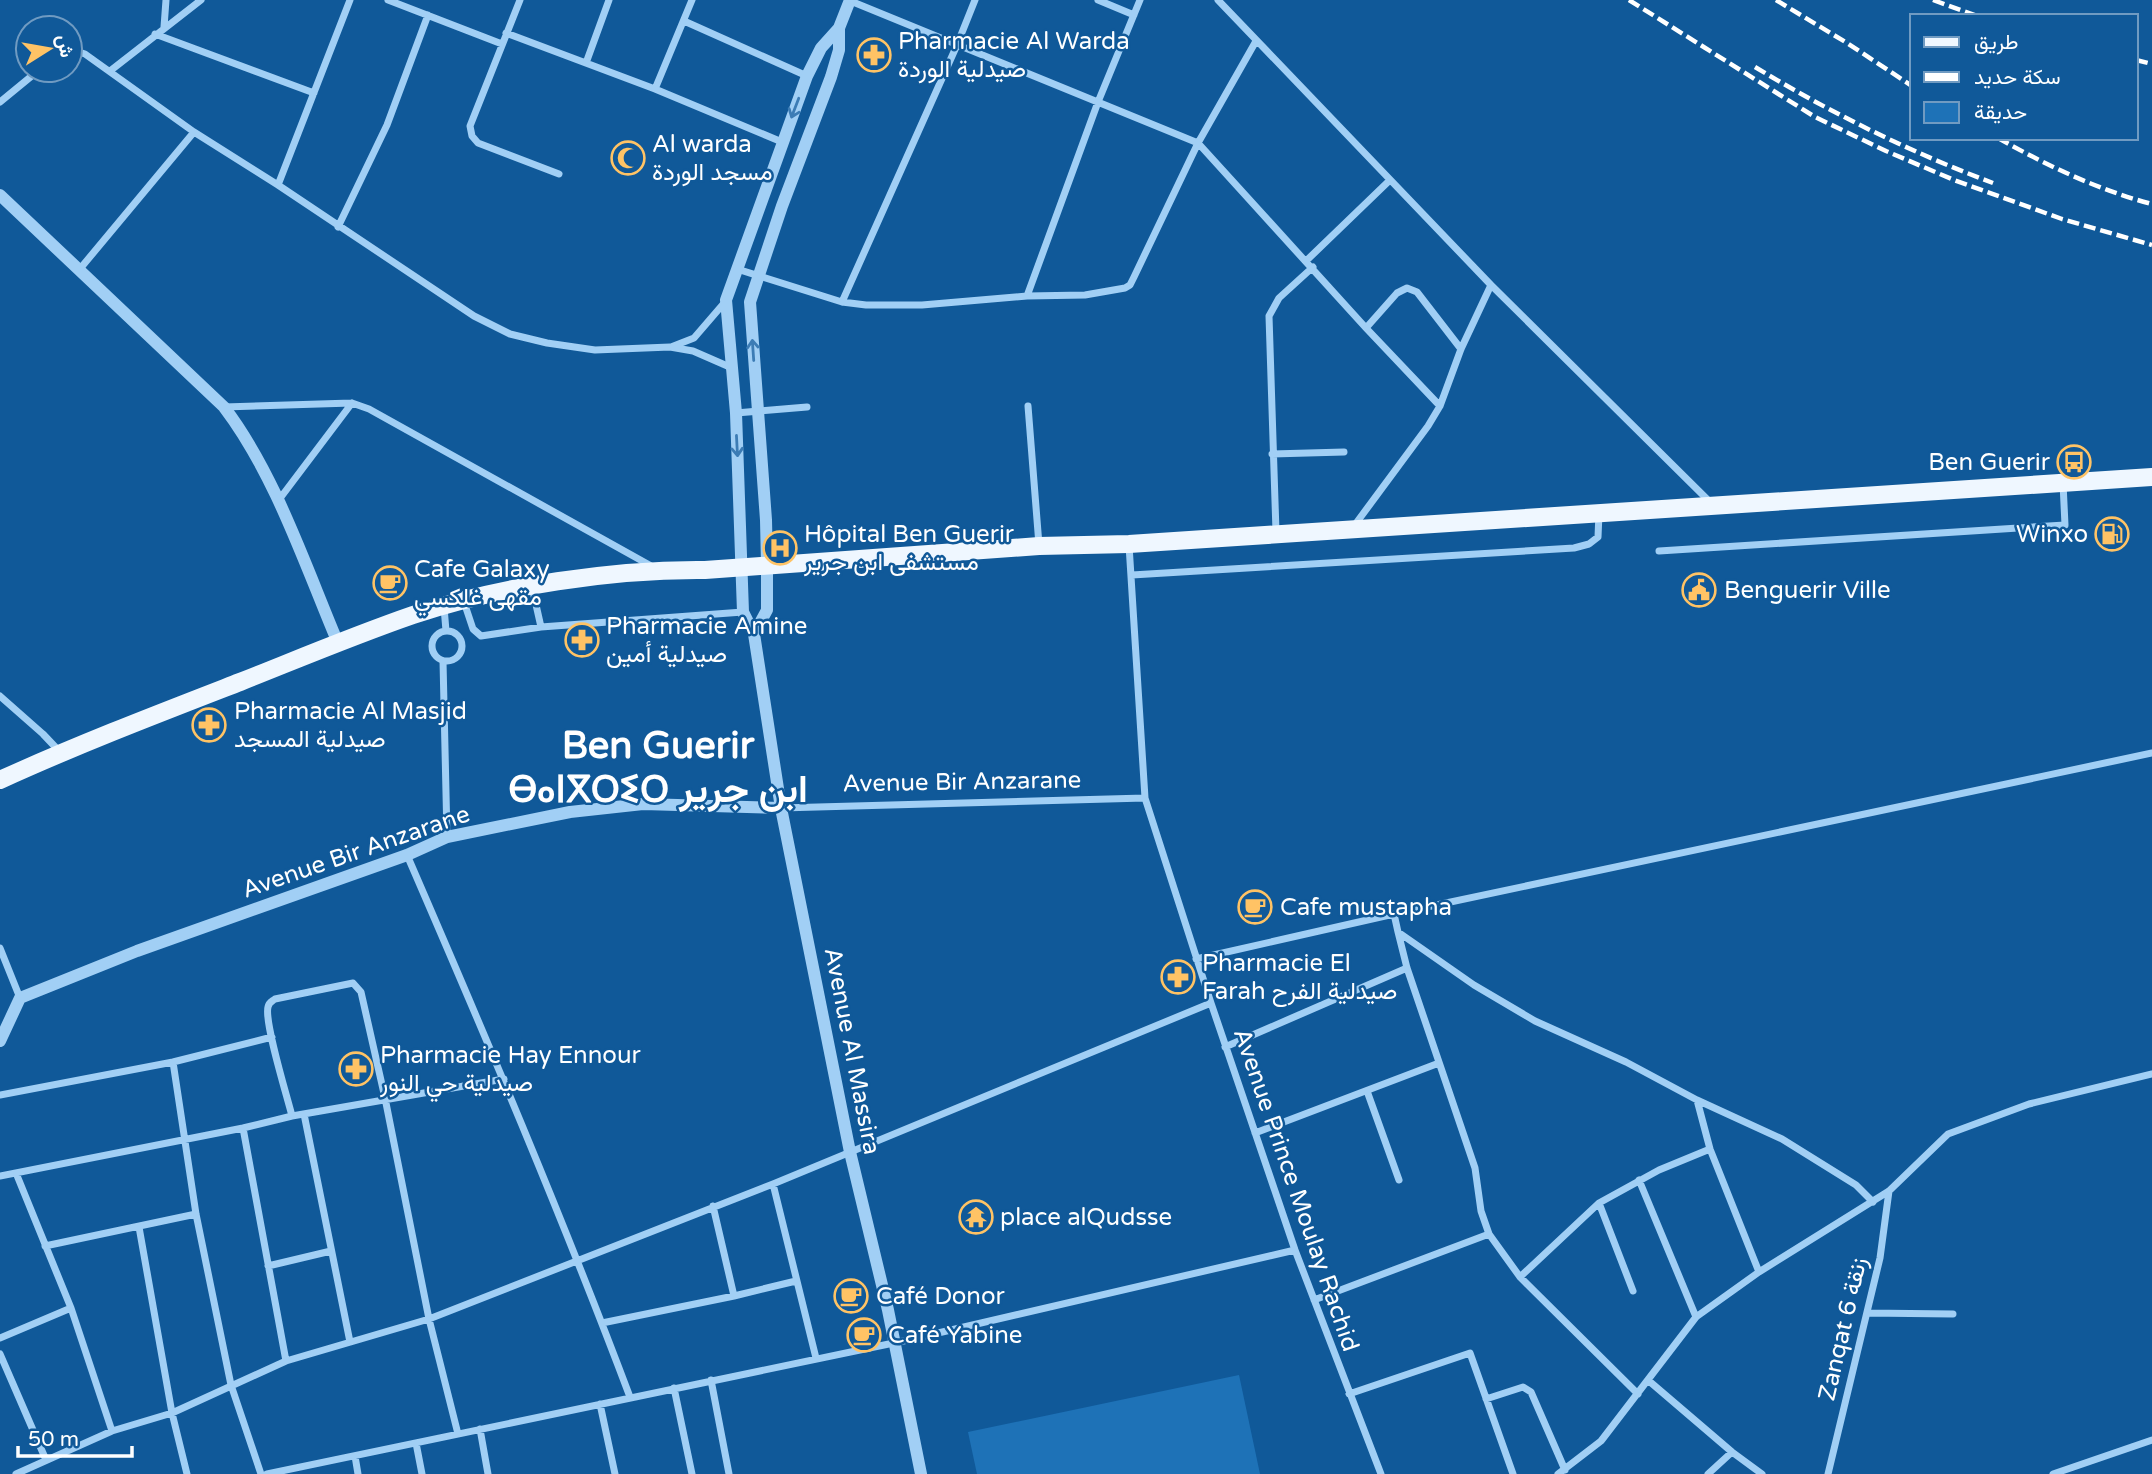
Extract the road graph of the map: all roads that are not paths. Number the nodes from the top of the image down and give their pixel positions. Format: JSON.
{"nodes":[{"id":1,"x":166,"y":0,"type":"edge"},
{"id":2,"x":201,"y":0,"type":"edge"},
{"id":3,"x":351,"y":0,"type":"edge"},
{"id":4,"x":388,"y":0,"type":"edge"},
{"id":5,"x":520,"y":0,"type":"edge"},
{"id":6,"x":609,"y":0,"type":"edge"},
{"id":7,"x":692,"y":0,"type":"edge"},
{"id":8,"x":849,"y":0,"type":"edge"},
{"id":9,"x":875,"y":0,"type":"edge"},
{"id":10,"x":975,"y":0,"type":"edge"},
{"id":11,"x":1098,"y":0,"type":"edge"},
{"id":12,"x":1140,"y":0,"type":"edge"},
{"id":13,"x":1218,"y":0,"type":"edge"},
{"id":14,"x":872,"y":10,"type":"junction"},
{"id":15,"x":428,"y":15,"type":"junction"},
{"id":16,"x":1134,"y":15,"type":"junction"},
{"id":17,"x":684,"y":21,"type":"junction"},
{"id":18,"x":164,"y":27,"type":"junction"},
{"id":19,"x":839,"y":28,"type":"junction"},
{"id":20,"x":506,"y":33,"type":"junction"},
{"id":21,"x":155,"y":34,"type":"junction"},
{"id":22,"x":1256,"y":41,"type":"junction"},
{"id":23,"x":502,"y":44,"type":"junction"},
{"id":24,"x":957,"y":45,"type":"junction"},
{"id":25,"x":84,"y":54,"type":"edge"},
{"id":26,"x":586,"y":63,"type":"junction"},
{"id":27,"x":110,"y":71,"type":"junction"},
{"id":28,"x":807,"y":76,"type":"junction"},
{"id":29,"x":22,"y":84,"type":"edge"},
{"id":30,"x":655,"y":89,"type":"junction"},
{"id":31,"x":314,"y":93,"type":"junction"},
{"id":32,"x":0,"y":102,"type":"edge"},
{"id":33,"x":1098,"y":102,"type":"junction"},
{"id":34,"x":194,"y":132,"type":"junction"},
{"id":35,"x":782,"y":142,"type":"junction"},
{"id":36,"x":1198,"y":143,"type":"junction"},
{"id":37,"x":559,"y":174,"type":"dead end"},
{"id":38,"x":1390,"y":180,"type":"junction"},
{"id":39,"x":278,"y":185,"type":"junction"},
{"id":40,"x":0,"y":195,"type":"edge"},
{"id":41,"x":338,"y":226,"type":"junction"},
{"id":42,"x":1306,"y":261,"type":"junction"},
{"id":43,"x":1313,"y":268,"type":"junction"},
{"id":44,"x":737,"y":269,"type":"junction"},
{"id":45,"x":79,"y":270,"type":"junction"},
{"id":46,"x":758,"y":275,"type":"junction"},
{"id":47,"x":1491,"y":285,"type":"junction"},
{"id":48,"x":1027,"y":296,"type":"junction"},
{"id":49,"x":726,"y":300,"type":"junction"},
{"id":50,"x":842,"y":302,"type":"junction"},
{"id":51,"x":1366,"y":328,"type":"junction"},
{"id":52,"x":670,"y":347,"type":"junction"},
{"id":53,"x":1461,"y":349,"type":"junction"},
{"id":54,"x":732,"y":368,"type":"junction"},
{"id":55,"x":352,"y":403,"type":"junction"},
{"id":56,"x":1028,"y":406,"type":"dead end"},
{"id":57,"x":1440,"y":406,"type":"junction"},
{"id":58,"x":223,"y":407,"type":"junction"},
{"id":59,"x":807,"y":407,"type":"dead end"},
{"id":60,"x":757,"y":410,"type":"junction"},
{"id":61,"x":736,"y":413,"type":"junction"},
{"id":62,"x":1344,"y":452,"type":"dead end"},
{"id":63,"x":1272,"y":454,"type":"junction"},
{"id":64,"x":2152,"y":479,"type":"edge"},
{"id":65,"x":2063,"y":483,"type":"junction"},
{"id":66,"x":277,"y":502,"type":"junction"},
{"id":67,"x":1714,"y":506,"type":"junction"},
{"id":68,"x":1599,"y":512,"type":"junction"},
{"id":69,"x":1352,"y":528,"type":"junction"},
{"id":70,"x":1276,"y":533,"type":"junction"},
{"id":71,"x":1129,"y":544,"type":"junction"},
{"id":72,"x":1039,"y":546,"type":"junction"},
{"id":73,"x":1660,"y":551,"type":"dead end"},
{"id":74,"x":767,"y":565,"type":"junction"},
{"id":75,"x":742,"y":567,"type":"junction"},
{"id":76,"x":657,"y":569,"type":"junction"},
{"id":77,"x":1132,"y":575,"type":"junction"},
{"id":78,"x":532,"y":587,"type":"junction"},
{"id":79,"x":464,"y":601,"type":"junction"},
{"id":80,"x":444,"y":606,"type":"junction"},
{"id":81,"x":743,"y":612,"type":"junction"},
{"id":82,"x":541,"y":627,"type":"junction"},
{"id":83,"x":446,"y":631,"type":"junction"},
{"id":84,"x":754,"y":634,"type":"junction"},
{"id":85,"x":338,"y":643,"type":"junction"},
{"id":86,"x":443,"y":661,"type":"junction"},
{"id":87,"x":0,"y":696,"type":"edge"},
{"id":88,"x":60,"y":752,"type":"junction"},
{"id":89,"x":2152,"y":753,"type":"edge"},
{"id":90,"x":0,"y":780,"type":"edge"},
{"id":91,"x":1145,"y":798,"type":"junction"},
{"id":92,"x":781,"y":808,"type":"junction"},
{"id":93,"x":447,"y":837,"type":"junction"},
{"id":94,"x":407,"y":855,"type":"junction"},
{"id":95,"x":1394,"y":914,"type":"junction"},
{"id":96,"x":1398,"y":932,"type":"junction"},
{"id":97,"x":0,"y":948,"type":"edge"},
{"id":98,"x":1196,"y":960,"type":"junction"},
{"id":99,"x":1407,"y":968,"type":"junction"},
{"id":100,"x":20,"y":998,"type":"junction"},
{"id":101,"x":1211,"y":1003,"type":"junction"},
{"id":102,"x":272,"y":1037,"type":"junction"},
{"id":103,"x":0,"y":1041,"type":"edge"},
{"id":104,"x":1225,"y":1047,"type":"junction"},
{"id":105,"x":173,"y":1062,"type":"junction"},
{"id":106,"x":1439,"y":1063,"type":"junction"},
{"id":107,"x":2152,"y":1074,"type":"edge"},
{"id":108,"x":504,"y":1079,"type":"junction"},
{"id":109,"x":1367,"y":1091,"type":"junction"},
{"id":110,"x":0,"y":1095,"type":"edge"},
{"id":111,"x":385,"y":1098,"type":"junction"},
{"id":112,"x":1697,"y":1100,"type":"junction"},
{"id":113,"x":304,"y":1114,"type":"junction"},
{"id":114,"x":292,"y":1115,"type":"junction"},
{"id":115,"x":243,"y":1128,"type":"junction"},
{"id":116,"x":1255,"y":1133,"type":"junction"},
{"id":117,"x":184,"y":1138,"type":"junction"},
{"id":118,"x":1710,"y":1149,"type":"junction"},
{"id":119,"x":850,"y":1152,"type":"junction"},
{"id":120,"x":16,"y":1173,"type":"junction"},
{"id":121,"x":0,"y":1176,"type":"edge"},
{"id":122,"x":1399,"y":1180,"type":"dead end"},
{"id":123,"x":1639,"y":1180,"type":"junction"},
{"id":124,"x":773,"y":1184,"type":"junction"},
{"id":125,"x":1889,"y":1191,"type":"junction"},
{"id":126,"x":1873,"y":1202,"type":"junction"},
{"id":127,"x":1599,"y":1203,"type":"junction"},
{"id":128,"x":713,"y":1206,"type":"junction"},
{"id":129,"x":196,"y":1214,"type":"junction"},
{"id":130,"x":139,"y":1227,"type":"junction"},
{"id":131,"x":1489,"y":1234,"type":"junction"},
{"id":132,"x":45,"y":1246,"type":"junction"},
{"id":133,"x":1295,"y":1250,"type":"junction"},
{"id":134,"x":331,"y":1251,"type":"junction"},
{"id":135,"x":578,"y":1259,"type":"junction"},
{"id":136,"x":268,"y":1266,"type":"junction"},
{"id":137,"x":1759,"y":1272,"type":"junction"},
{"id":138,"x":1520,"y":1277,"type":"junction"},
{"id":139,"x":796,"y":1281,"type":"junction"},
{"id":140,"x":1633,"y":1291,"type":"dead end"},
{"id":141,"x":734,"y":1296,"type":"junction"},
{"id":142,"x":1314,"y":1300,"type":"junction"},
{"id":143,"x":71,"y":1308,"type":"junction"},
{"id":144,"x":1867,"y":1312,"type":"junction"},
{"id":145,"x":1953,"y":1314,"type":"dead end"},
{"id":146,"x":1696,"y":1317,"type":"junction"},
{"id":147,"x":429,"y":1319,"type":"junction"},
{"id":148,"x":602,"y":1323,"type":"junction"},
{"id":149,"x":0,"y":1338,"type":"edge"},
{"id":150,"x":350,"y":1342,"type":"junction"},
{"id":151,"x":894,"y":1342,"type":"junction"},
{"id":152,"x":0,"y":1354,"type":"edge"},
{"id":153,"x":816,"y":1358,"type":"junction"},
{"id":154,"x":286,"y":1361,"type":"junction"},
{"id":155,"x":712,"y":1380,"type":"junction"},
{"id":156,"x":1649,"y":1381,"type":"junction"},
{"id":157,"x":231,"y":1385,"type":"junction"},
{"id":158,"x":674,"y":1388,"type":"junction"},
{"id":159,"x":1349,"y":1394,"type":"junction"},
{"id":160,"x":1637,"y":1394,"type":"junction"},
{"id":161,"x":630,"y":1398,"type":"junction"},
{"id":162,"x":1486,"y":1398,"type":"junction"},
{"id":163,"x":600,"y":1404,"type":"junction"},
{"id":164,"x":172,"y":1413,"type":"junction"},
{"id":165,"x":480,"y":1429,"type":"junction"},
{"id":166,"x":112,"y":1431,"type":"junction"},
{"id":167,"x":458,"y":1434,"type":"junction"},
{"id":168,"x":2152,"y":1440,"type":"edge"},
{"id":169,"x":416,"y":1443,"type":"junction"},
{"id":170,"x":1732,"y":1452,"type":"junction"},
{"id":171,"x":355,"y":1455,"type":"junction"},
{"id":172,"x":46,"y":1460,"type":"junction"},
{"id":173,"x":2087,"y":1464,"type":"junction"},
{"id":174,"x":1561,"y":1472,"type":"edge"},
{"id":175,"x":18,"y":1474,"type":"edge"},
{"id":176,"x":187,"y":1474,"type":"edge"},
{"id":177,"x":261,"y":1474,"type":"edge"},
{"id":178,"x":267,"y":1474,"type":"edge"},
{"id":179,"x":358,"y":1474,"type":"edge"},
{"id":180,"x":422,"y":1474,"type":"edge"},
{"id":181,"x":488,"y":1474,"type":"edge"},
{"id":182,"x":615,"y":1474,"type":"edge"},
{"id":183,"x":692,"y":1474,"type":"edge"},
{"id":184,"x":729,"y":1474,"type":"edge"},
{"id":185,"x":921,"y":1474,"type":"edge"},
{"id":186,"x":1381,"y":1474,"type":"edge"},
{"id":187,"x":1513,"y":1474,"type":"edge"},
{"id":188,"x":1708,"y":1474,"type":"edge"},
{"id":189,"x":1762,"y":1474,"type":"edge"},
{"id":190,"x":1828,"y":1474,"type":"edge"},
{"id":191,"x":2053,"y":1474,"type":"edge"},
{"id":192,"x":2090,"y":1474,"type":"edge"}],
"edges":[{"from":1,"to":18,"type":"street"},
{"from":2,"to":18,"type":"street"},
{"from":3,"to":31,"type":"street"},
{"from":4,"to":15,"type":"street"},
{"from":5,"to":20,"type":"street"},
{"from":6,"to":26,"type":"street"},
{"from":7,"to":17,"type":"street"},
{"from":8,"to":14,"type":"street"},
{"from":8,"to":19,"type":"street"},
{"from":9,"to":14,"type":"street"},
{"from":10,"to":24,"type":"street"},
{"from":11,"to":16,"type":"street"},
{"from":12,"to":16,"type":"street"},
{"from":13,"to":22,"type":"street"},
{"from":14,"to":24,"type":"street"},
{"from":15,"to":23,"type":"street"},
{"from":15,"to":41,"type":"street"},
{"from":16,"to":33,"type":"street"},
{"from":17,"to":28,"type":"street"},
{"from":17,"to":30,"type":"street"},
{"from":18,"to":21,"type":"street"},
{"from":19,"to":28,"type":"street"},
{"from":19,"to":46,"type":"street"},
{"from":20,"to":23,"type":"street"},
{"from":20,"to":26,"type":"street"},
{"from":21,"to":27,"type":"street"},
{"from":21,"to":31,"type":"street"},
{"from":22,"to":36,"type":"street"},
{"from":22,"to":38,"type":"street"},
{"from":23,"to":37,"type":"street"},
{"from":24,"to":33,"type":"street"},
{"from":24,"to":50,"type":"street"},
{"from":25,"to":27,"type":"street"},
{"from":26,"to":30,"type":"street"},
{"from":27,"to":34,"type":"street"},
{"from":28,"to":35,"type":"street","one_way":true},
{"from":29,"to":32,"type":"street"},
{"from":30,"to":35,"type":"street"},
{"from":31,"to":39,"type":"street"},
{"from":33,"to":36,"type":"street"},
{"from":33,"to":48,"type":"street"},
{"from":34,"to":39,"type":"street"},
{"from":34,"to":45,"type":"street"},
{"from":35,"to":44,"type":"street"},
{"from":36,"to":42,"type":"street"},
{"from":36,"to":48,"type":"street"},
{"from":38,"to":42,"type":"street"},
{"from":38,"to":47,"type":"street"},
{"from":39,"to":41,"type":"street"},
{"from":40,"to":45,"type":"street"},
{"from":41,"to":52,"type":"street"},
{"from":42,"to":43,"type":"street"},
{"from":43,"to":51,"type":"street"},
{"from":43,"to":63,"type":"street"},
{"from":44,"to":46,"type":"street"},
{"from":44,"to":49,"type":"street"},
{"from":45,"to":58,"type":"street"},
{"from":46,"to":50,"type":"street"},
{"from":60,"to":46,"type":"street","one_way":true},
{"from":47,"to":53,"type":"street"},
{"from":47,"to":67,"type":"street"},
{"from":48,"to":50,"type":"street"},
{"from":49,"to":52,"type":"street"},
{"from":49,"to":54,"type":"street","name":"Avenue Al Massira"},
{"from":51,"to":53,"type":"street"},
{"from":51,"to":57,"type":"street"},
{"from":52,"to":54,"type":"street"},
{"from":53,"to":57,"type":"street"},
{"from":54,"to":61,"type":"street","name":"Avenue Al Massira"},
{"from":55,"to":58,"type":"street"},
{"from":55,"to":66,"type":"street"},
{"from":55,"to":76,"type":"street"},
{"from":56,"to":72,"type":"street"},
{"from":57,"to":69,"type":"street"},
{"from":58,"to":66,"type":"street"},
{"from":59,"to":60,"type":"street"},
{"from":60,"to":61,"type":"street"},
{"from":60,"to":74,"type":"street"},
{"from":61,"to":75,"type":"street","name":"Avenue Al Massira","one_way":true},
{"from":62,"to":63,"type":"street"},
{"from":63,"to":70,"type":"street"},
{"from":64,"to":65,"type":"main road"},
{"from":65,"to":67,"type":"main road"},
{"from":65,"to":73,"type":"street"},
{"from":66,"to":85,"type":"street"},
{"from":67,"to":68,"type":"main road"},
{"from":68,"to":69,"type":"main road"},
{"from":68,"to":77,"type":"street"},
{"from":69,"to":70,"type":"main road"},
{"from":70,"to":71,"type":"main road"},
{"from":71,"to":72,"type":"main road"},
{"from":71,"to":77,"type":"street","name":"Avenue Prince Moulay Rachid"},
{"from":72,"to":74,"type":"main road"},
{"from":74,"to":75,"type":"main road"},
{"from":74,"to":84,"type":"street"},
{"from":75,"to":76,"type":"main road"},
{"from":75,"to":81,"type":"street","name":"Avenue Al Massira"},
{"from":76,"to":78,"type":"main road"},
{"from":77,"to":91,"type":"street","name":"Avenue Prince Moulay Rachid"},
{"from":78,"to":79,"type":"main road"},
{"from":78,"to":82,"type":"street"},
{"from":79,"to":80,"type":"main road"},
{"from":79,"to":82,"type":"street"},
{"from":80,"to":83,"type":"street"},
{"from":80,"to":85,"type":"main road"},
{"from":81,"to":82,"type":"street"},
{"from":81,"to":84,"type":"street","name":"Avenue Al Massira"},
{"from":83,"to":86,"type":"street"},
{"from":83,"to":86,"type":"street"},
{"from":84,"to":92,"type":"street","name":"Avenue Al Massira"},
{"from":85,"to":88,"type":"main road"},
{"from":86,"to":93,"type":"street"},
{"from":87,"to":88,"type":"street"},
{"from":88,"to":90,"type":"main road"},
{"from":89,"to":95,"type":"street"},
{"from":91,"to":92,"type":"street","name":"Avenue Bir Anzarane"},
{"from":91,"to":98,"type":"street","name":"Avenue Prince Moulay Rachid"},
{"from":92,"to":93,"type":"street","name":"Avenue Bir Anzarane"},
{"from":92,"to":119,"type":"street","name":"Avenue Al Massira"},
{"from":93,"to":94,"type":"street","name":"Avenue Bir Anzarane"},
{"from":94,"to":100,"type":"street","name":"Avenue Bir Anzarane"},
{"from":94,"to":108,"type":"street"},
{"from":95,"to":96,"type":"street"},
{"from":95,"to":98,"type":"street"},
{"from":96,"to":99,"type":"street"},
{"from":96,"to":112,"type":"street"},
{"from":97,"to":100,"type":"street"},
{"from":98,"to":101,"type":"street","name":"Avenue Prince Moulay Rachid"},
{"from":99,"to":104,"type":"street"},
{"from":99,"to":106,"type":"street"},
{"from":100,"to":103,"type":"street"},
{"from":101,"to":104,"type":"street","name":"Avenue Prince Moulay Rachid"},
{"from":101,"to":119,"type":"street"},
{"from":102,"to":105,"type":"street"},
{"from":102,"to":111,"type":"street"},
{"from":102,"to":114,"type":"street"},
{"from":104,"to":116,"type":"street","name":"Avenue Prince Moulay Rachid"},
{"from":105,"to":110,"type":"street"},
{"from":105,"to":117,"type":"street"},
{"from":106,"to":109,"type":"street"},
{"from":106,"to":131,"type":"street"},
{"from":107,"to":125,"type":"street"},
{"from":108,"to":111,"type":"street"},
{"from":108,"to":135,"type":"street"},
{"from":109,"to":116,"type":"street"},
{"from":109,"to":122,"type":"street"},
{"from":111,"to":113,"type":"street"},
{"from":111,"to":147,"type":"street"},
{"from":112,"to":118,"type":"street"},
{"from":112,"to":126,"type":"street"},
{"from":113,"to":114,"type":"street"},
{"from":113,"to":134,"type":"street"},
{"from":114,"to":115,"type":"street"},
{"from":115,"to":117,"type":"street"},
{"from":115,"to":136,"type":"street"},
{"from":116,"to":133,"type":"street","name":"Avenue Prince Moulay Rachid"},
{"from":117,"to":120,"type":"street"},
{"from":117,"to":129,"type":"street"},
{"from":118,"to":123,"type":"street"},
{"from":118,"to":137,"type":"street"},
{"from":119,"to":124,"type":"street"},
{"from":119,"to":151,"type":"street","name":"Avenue Al Massira"},
{"from":120,"to":121,"type":"street"},
{"from":120,"to":132,"type":"street"},
{"from":123,"to":127,"type":"street"},
{"from":123,"to":146,"type":"street"},
{"from":124,"to":128,"type":"street"},
{"from":124,"to":139,"type":"street"},
{"from":125,"to":126,"type":"street"},
{"from":125,"to":144,"type":"street","name":"Zanqat 6 زنقة"},
{"from":126,"to":137,"type":"street"},
{"from":127,"to":138,"type":"street"},
{"from":127,"to":140,"type":"street"},
{"from":128,"to":135,"type":"street"},
{"from":128,"to":141,"type":"street"},
{"from":129,"to":130,"type":"street"},
{"from":129,"to":157,"type":"street"},
{"from":130,"to":132,"type":"street"},
{"from":130,"to":164,"type":"street"},
{"from":131,"to":138,"type":"street"},
{"from":131,"to":142,"type":"street"},
{"from":132,"to":143,"type":"street"},
{"from":133,"to":142,"type":"street","name":"Avenue Prince Moulay Rachid"},
{"from":133,"to":151,"type":"street"},
{"from":134,"to":136,"type":"street"},
{"from":134,"to":150,"type":"street"},
{"from":135,"to":147,"type":"street"},
{"from":135,"to":148,"type":"street"},
{"from":136,"to":154,"type":"street"},
{"from":137,"to":146,"type":"street"},
{"from":138,"to":160,"type":"street"},
{"from":139,"to":141,"type":"street"},
{"from":139,"to":153,"type":"street"},
{"from":141,"to":148,"type":"street"},
{"from":142,"to":159,"type":"street","name":"Avenue Prince Moulay Rachid"},
{"from":143,"to":149,"type":"street"},
{"from":143,"to":166,"type":"street"},
{"from":144,"to":145,"type":"street"},
{"from":144,"to":190,"type":"street","name":"Zanqat 6 زنقة"},
{"from":146,"to":156,"type":"street"},
{"from":147,"to":150,"type":"street"},
{"from":147,"to":167,"type":"street"},
{"from":148,"to":161,"type":"street"},
{"from":150,"to":154,"type":"street"},
{"from":151,"to":153,"type":"street"},
{"from":151,"to":185,"type":"street","name":"Avenue Al Massira"},
{"from":152,"to":172,"type":"street"},
{"from":153,"to":155,"type":"street"},
{"from":154,"to":157,"type":"street"},
{"from":155,"to":158,"type":"street"},
{"from":155,"to":184,"type":"street"},
{"from":156,"to":160,"type":"street"},
{"from":156,"to":170,"type":"street"},
{"from":157,"to":164,"type":"street"},
{"from":157,"to":177,"type":"street"},
{"from":158,"to":161,"type":"street"},
{"from":158,"to":183,"type":"street"},
{"from":159,"to":162,"type":"street"},
{"from":159,"to":186,"type":"street","name":"Avenue Prince Moulay Rachid"},
{"from":160,"to":174,"type":"street"},
{"from":161,"to":163,"type":"street"},
{"from":162,"to":174,"type":"street"},
{"from":162,"to":187,"type":"street"},
{"from":163,"to":165,"type":"street"},
{"from":163,"to":182,"type":"street"},
{"from":164,"to":166,"type":"street"},
{"from":164,"to":176,"type":"street"},
{"from":165,"to":167,"type":"street"},
{"from":165,"to":181,"type":"street"},
{"from":166,"to":172,"type":"street"},
{"from":167,"to":169,"type":"street"},
{"from":168,"to":173,"type":"street"},
{"from":169,"to":171,"type":"street"},
{"from":169,"to":180,"type":"street"},
{"from":170,"to":188,"type":"street"},
{"from":170,"to":189,"type":"street"},
{"from":171,"to":178,"type":"street"},
{"from":171,"to":179,"type":"street"},
{"from":172,"to":175,"type":"street"},
{"from":173,"to":191,"type":"street"},
{"from":173,"to":192,"type":"street"}]}
